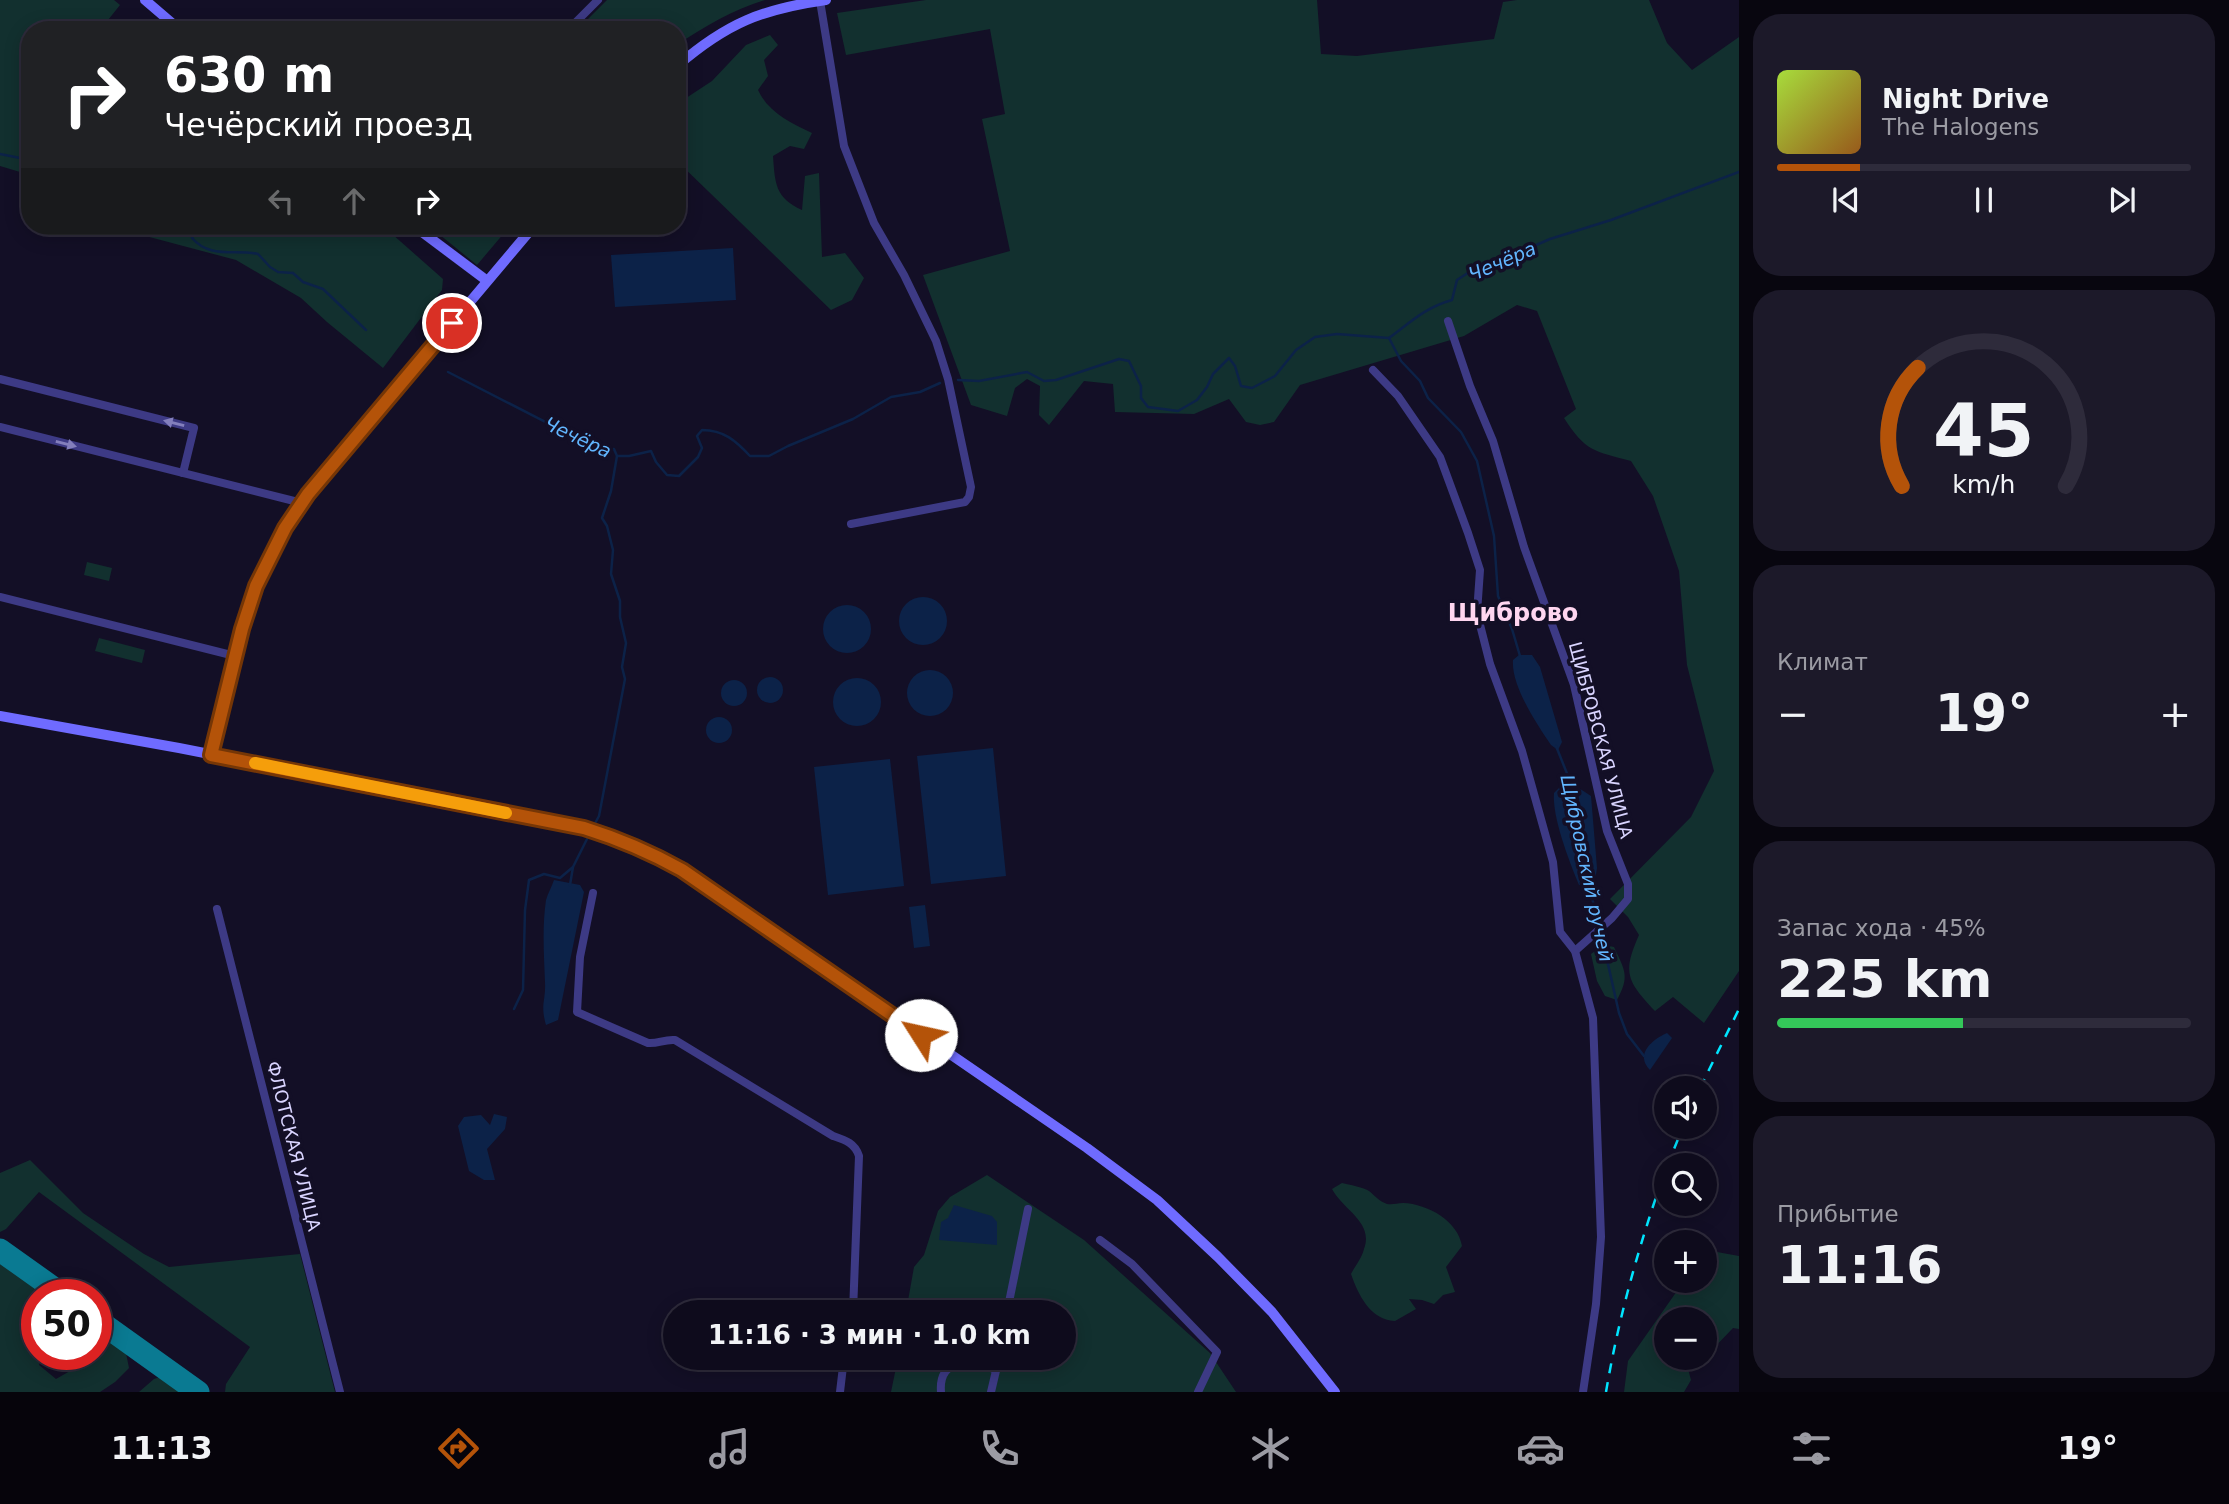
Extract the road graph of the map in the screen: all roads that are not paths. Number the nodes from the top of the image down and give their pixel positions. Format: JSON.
{"nodes":[{"id":1,"x":145,"y":0,"type":"edge"},
{"id":2,"x":598,"y":0,"type":"edge"},
{"id":3,"x":822,"y":0,"type":"edge"},
{"id":4,"x":170,"y":21,"type":"edge"},
{"id":5,"x":577,"y":21,"type":"edge"},
{"id":6,"x":686,"y":59,"type":"edge"},
{"id":7,"x":426,"y":235,"type":"edge"},
{"id":8,"x":526,"y":235,"type":"edge"},
{"id":9,"x":486,"y":280,"type":"junction"},
{"id":10,"x":1448,"y":321,"type":"dead end"},
{"id":11,"x":1373,"y":370,"type":"dead end"},
{"id":12,"x":0,"y":379,"type":"edge"},
{"id":13,"x":0,"y":428,"type":"edge"},
{"id":14,"x":183,"y":473,"type":"junction"},
{"id":15,"x":302,"y":503,"type":"junction"},
{"id":16,"x":851,"y":524,"type":"dead end"},
{"id":17,"x":0,"y":597,"type":"edge"},
{"id":18,"x":235,"y":656,"type":"junction"},
{"id":19,"x":0,"y":716,"type":"edge"},
{"id":20,"x":211,"y":755,"type":"junction"},
{"id":21,"x":593,"y":893,"type":"dead end"},
{"id":22,"x":217,"y":909,"type":"dead end"},
{"id":23,"x":1575,"y":951,"type":"junction"},
{"id":24,"x":1028,"y":1209,"type":"dead end"},
{"id":25,"x":1100,"y":1240,"type":"dead end"},
{"id":26,"x":854,"y":1300,"type":"edge"},
{"id":27,"x":1009,"y":1300,"type":"edge"},
{"id":28,"x":843,"y":1370,"type":"edge"},
{"id":29,"x":948,"y":1370,"type":"edge"},
{"id":30,"x":996,"y":1370,"type":"edge"},
{"id":31,"x":340,"y":1392,"type":"edge"},
{"id":32,"x":840,"y":1392,"type":"edge"},
{"id":33,"x":941,"y":1392,"type":"edge"},
{"id":34,"x":991,"y":1392,"type":"edge"},
{"id":35,"x":1198,"y":1392,"type":"edge"},
{"id":36,"x":1335,"y":1392,"type":"edge"},
{"id":37,"x":1583,"y":1392,"type":"edge"}],
"edges":[{"from":1,"to":4,"type":"main road"},
{"from":2,"to":5,"type":"street"},
{"from":3,"to":6,"type":"main road"},
{"from":3,"to":16,"type":"street"},
{"from":7,"to":9,"type":"main road"},
{"from":8,"to":9,"type":"main road"},
{"from":9,"to":15,"type":"main road"},
{"from":10,"to":23,"type":"street","name":"ЩИБРОВСКАЯ УЛИЦА"},
{"from":11,"to":23,"type":"street"},
{"from":14,"to":12,"type":"street","one_way":true},
{"from":13,"to":14,"type":"street","one_way":true},
{"from":14,"to":15,"type":"street"},
{"from":15,"to":18,"type":"main road"},
{"from":17,"to":18,"type":"street"},
{"from":18,"to":20,"type":"main road"},
{"from":19,"to":20,"type":"main road"},
{"from":20,"to":36,"type":"main road"},
{"from":21,"to":26,"type":"street"},
{"from":22,"to":31,"type":"street","name":"ФЛОТСКАЯ УЛИЦА"},
{"from":23,"to":37,"type":"street"},
{"from":24,"to":27,"type":"street"},
{"from":25,"to":35,"type":"street"},
{"from":28,"to":32,"type":"street"},
{"from":29,"to":33,"type":"street"},
{"from":30,"to":34,"type":"street"}]}
